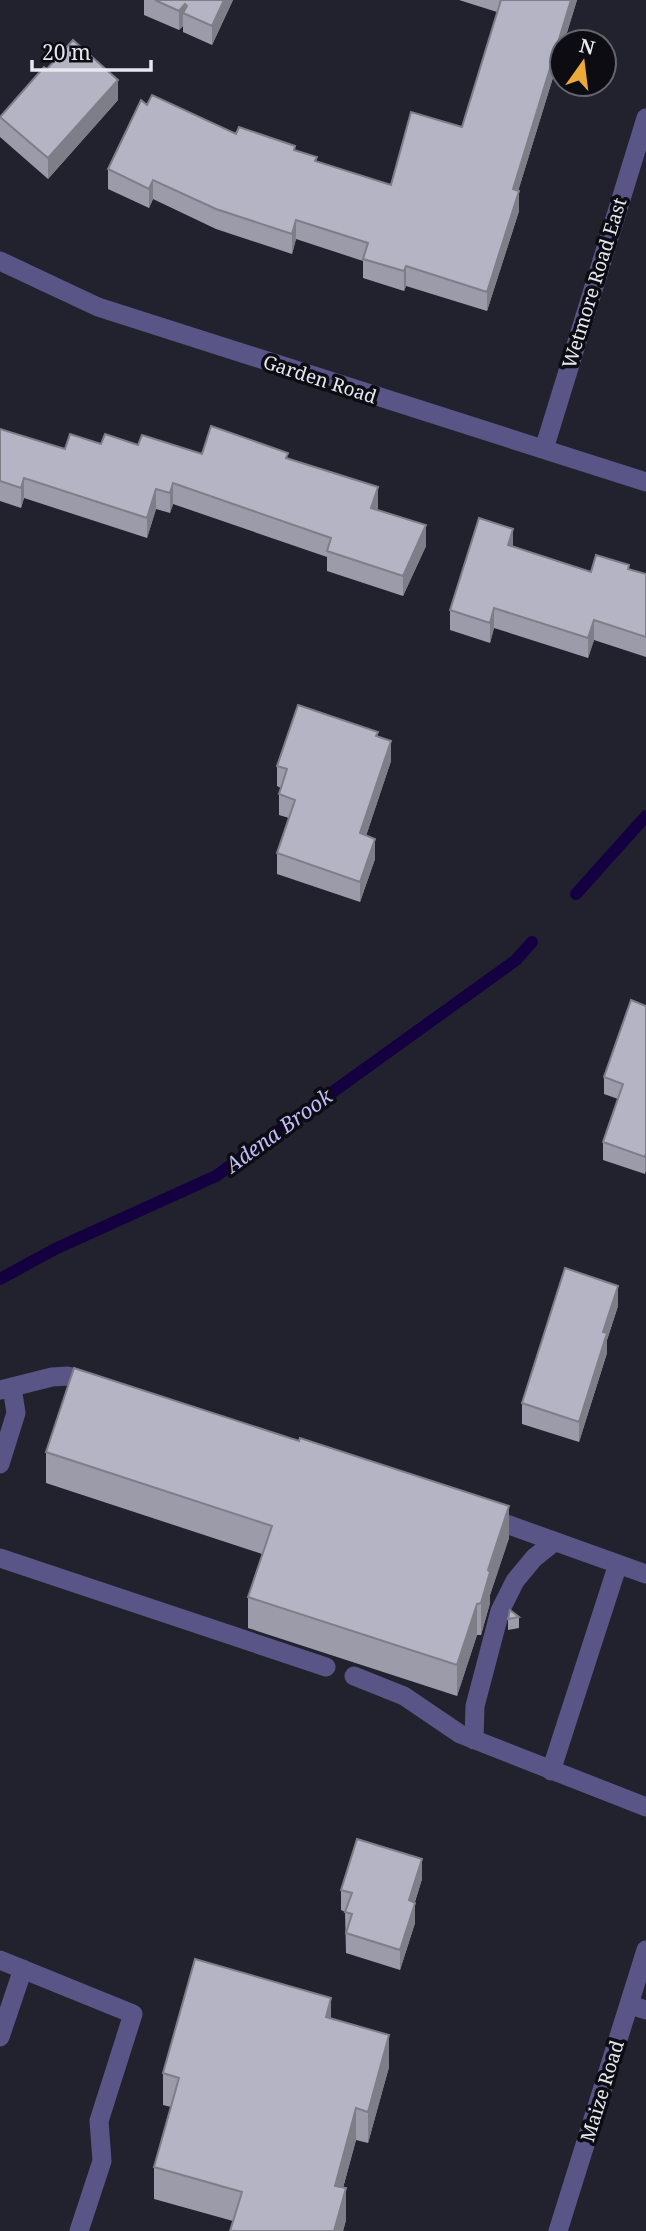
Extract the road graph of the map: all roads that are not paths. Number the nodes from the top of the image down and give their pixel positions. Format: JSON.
{"nodes":[{"id":1,"x":646,"y":118,"type":"edge"},
{"id":2,"x":0,"y":261,"type":"edge"},
{"id":3,"x":544,"y":449,"type":"junction"},
{"id":4,"x":646,"y":482,"type":"edge"},
{"id":5,"x":107,"y":1388,"type":"edge"},
{"id":6,"x":6,"y":1389,"type":"edge"},
{"id":7,"x":0,"y":1464,"type":"edge"},
{"id":8,"x":465,"y":1509,"type":"edge"},
{"id":9,"x":554,"y":1542,"type":"junction"},
{"id":10,"x":0,"y":1558,"type":"edge"},
{"id":11,"x":618,"y":1563,"type":"junction"},
{"id":12,"x":646,"y":1574,"type":"edge"},
{"id":13,"x":326,"y":1667,"type":"dead end"},
{"id":14,"x":354,"y":1676,"type":"dead end"},
{"id":15,"x":474,"y":1740,"type":"junction"},
{"id":16,"x":551,"y":1771,"type":"junction"},
{"id":17,"x":646,"y":1807,"type":"edge"},
{"id":18,"x":646,"y":1950,"type":"edge"},
{"id":19,"x":0,"y":1960,"type":"edge"},
{"id":20,"x":23,"y":1969,"type":"junction"},
{"id":21,"x":638,"y":2007,"type":"edge"},
{"id":22,"x":0,"y":2037,"type":"edge"},
{"id":23,"x":79,"y":2231,"type":"edge"},
{"id":24,"x":558,"y":2231,"type":"edge"}],
"edges":[{"from":1,"to":3,"type":"street","name":"Wetmore Road East"},
{"from":2,"to":3,"type":"street","name":"Garden Road"},
{"from":3,"to":4,"type":"street","name":"Garden Road"},
{"from":5,"to":6,"type":"street"},
{"from":6,"to":7,"type":"street"},
{"from":8,"to":9,"type":"street"},
{"from":9,"to":11,"type":"street"},
{"from":9,"to":15,"type":"street"},
{"from":10,"to":13,"type":"street"},
{"from":11,"to":12,"type":"street"},
{"from":11,"to":16,"type":"street"},
{"from":14,"to":15,"type":"street"},
{"from":15,"to":16,"type":"street"},
{"from":16,"to":17,"type":"street"},
{"from":18,"to":21,"type":"street","name":"Maize Road"},
{"from":19,"to":20,"type":"street"},
{"from":20,"to":22,"type":"street"},
{"from":20,"to":23,"type":"street"},
{"from":21,"to":24,"type":"street","name":"Maize Road"}]}
